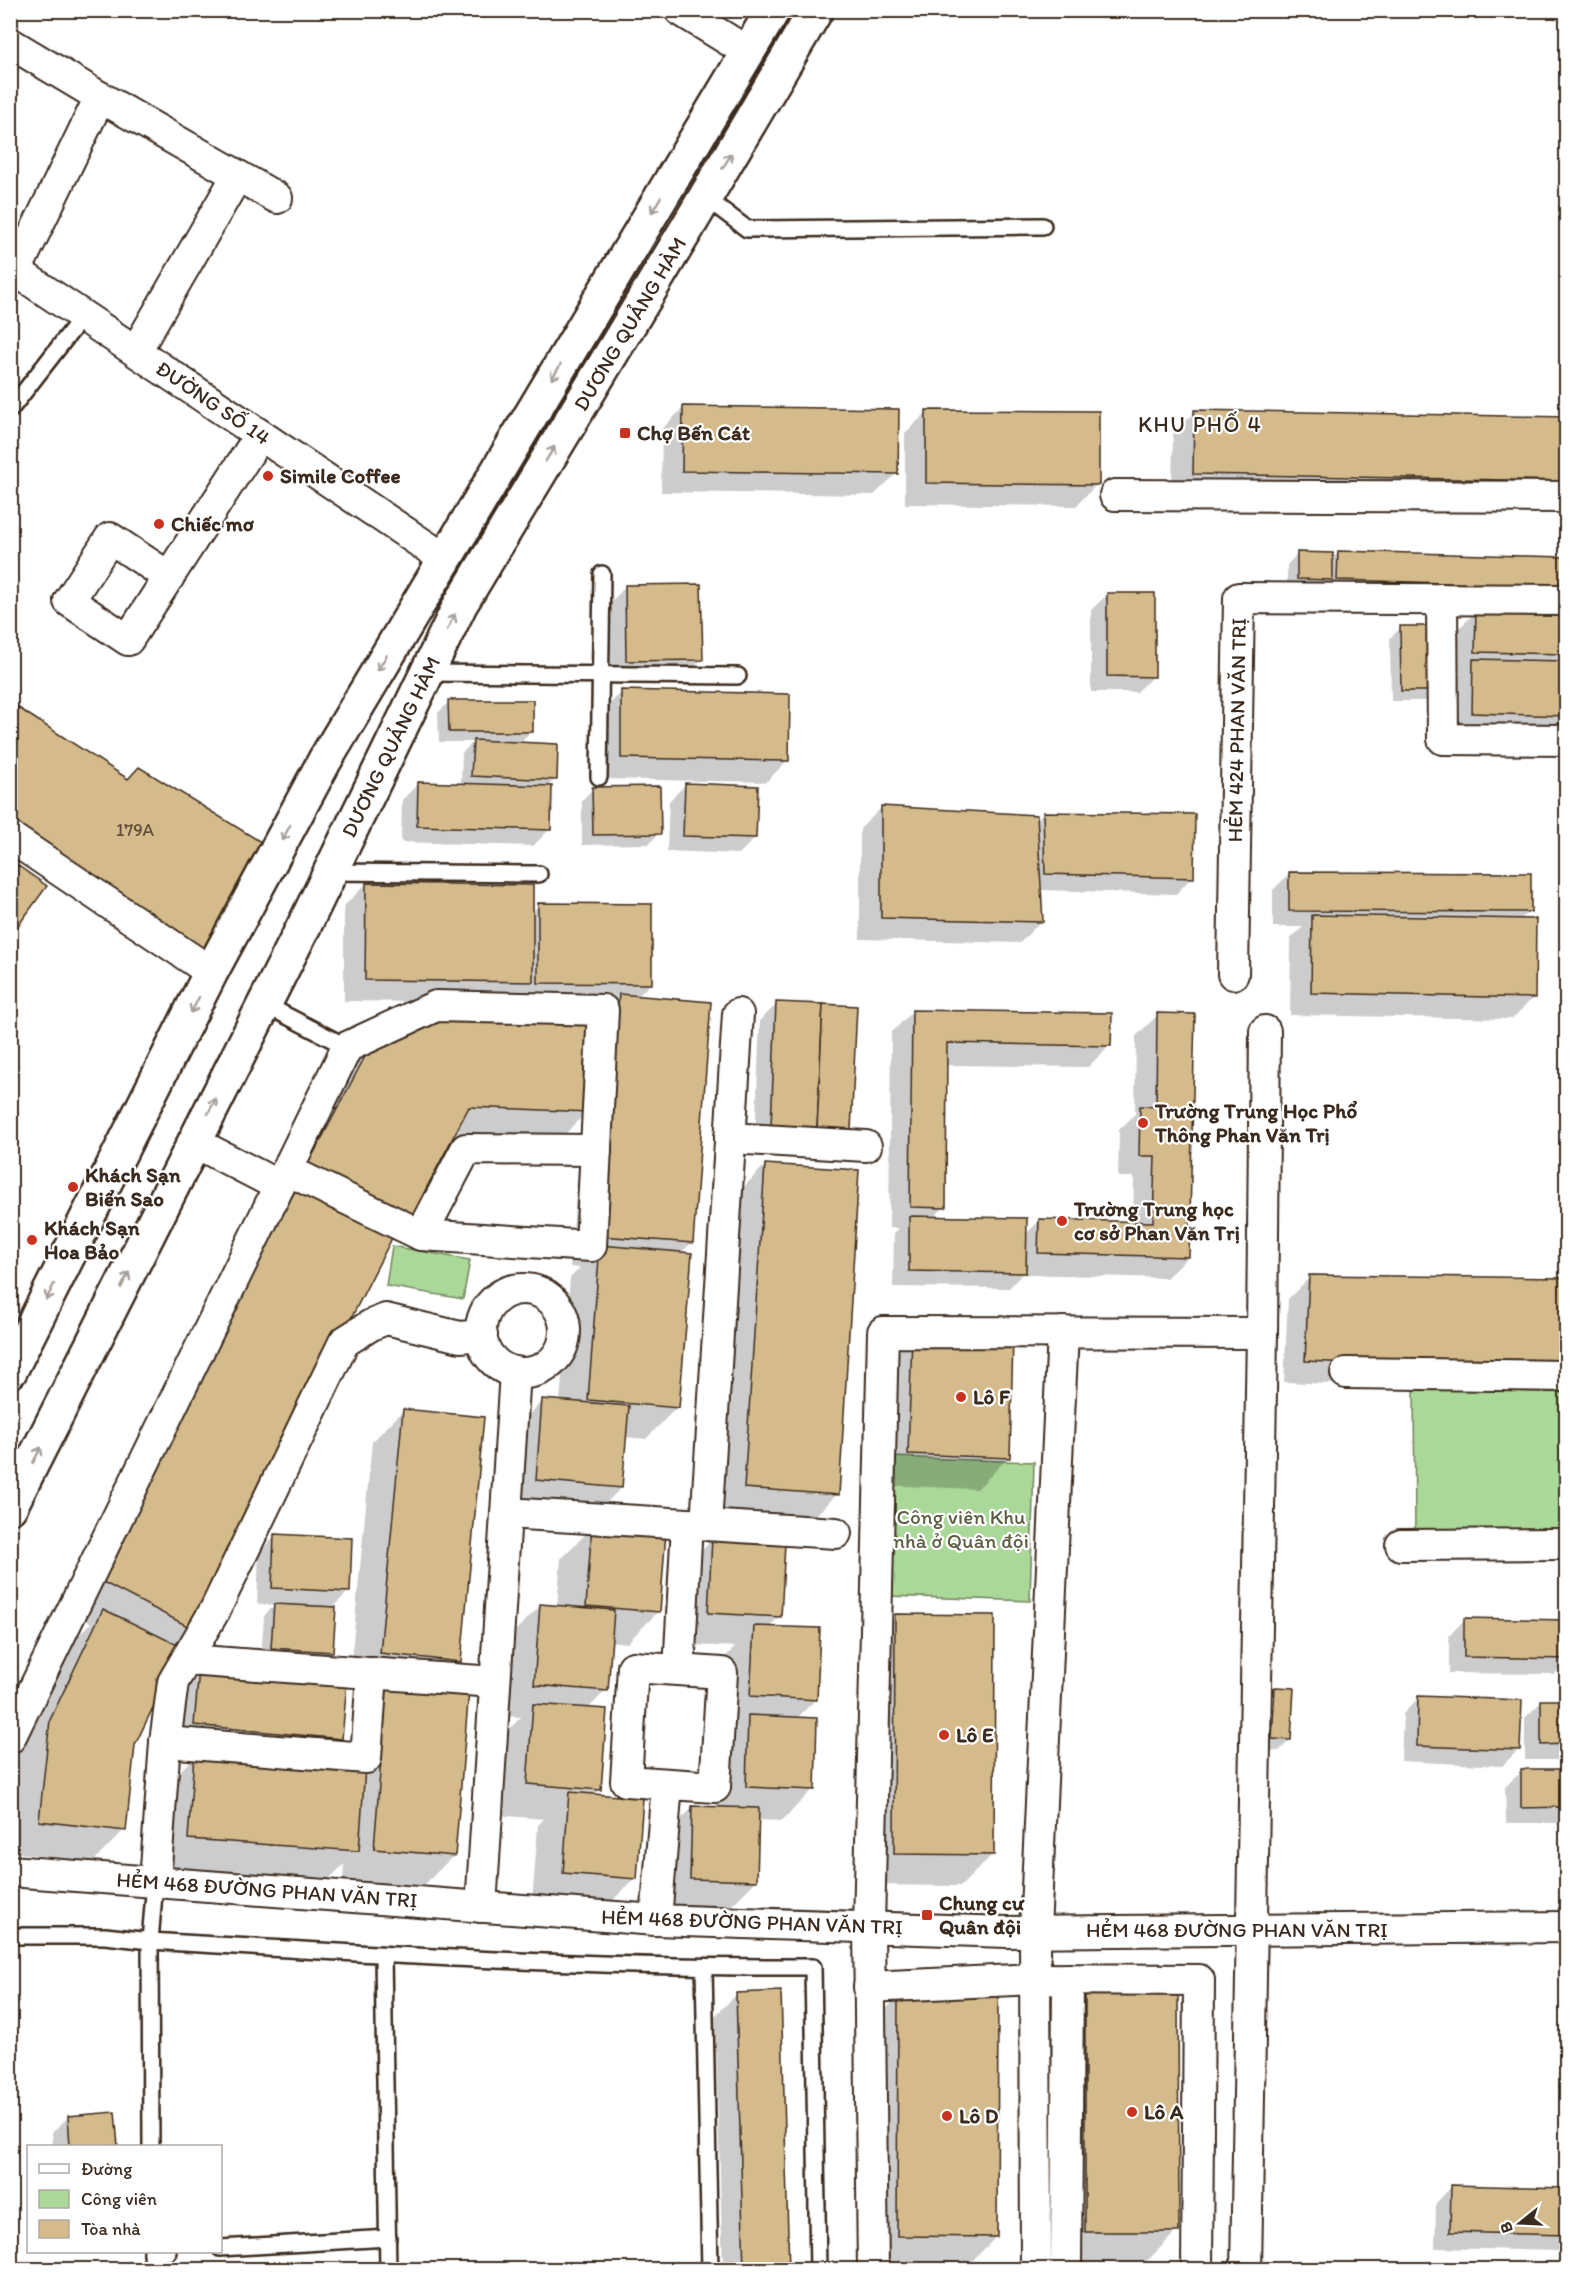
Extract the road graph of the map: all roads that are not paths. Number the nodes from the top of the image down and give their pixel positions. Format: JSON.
{"nodes":[{"id":1,"x":680,"y":10,"type":"edge"},
{"id":2,"x":772,"y":10,"type":"edge"},
{"id":3,"x":816,"y":10,"type":"edge"},
{"id":4,"x":10,"y":43,"type":"edge"},
{"id":5,"x":748,"y":52,"type":"junction"},
{"id":6,"x":100,"y":97,"type":"junction"},
{"id":7,"x":237,"y":176,"type":"junction"},
{"id":8,"x":277,"y":198,"type":"dead end"},
{"id":9,"x":706,"y":198,"type":"junction"},
{"id":10,"x":1043,"y":226,"type":"dead end"},
{"id":11,"x":13,"y":269,"type":"edge"},
{"id":12,"x":83,"y":316,"type":"junction"},
{"id":13,"x":136,"y":351,"type":"junction"},
{"id":14,"x":10,"y":410,"type":"edge"},
{"id":15,"x":260,"y":435,"type":"junction"},
{"id":16,"x":1115,"y":495,"type":"dead end"},
{"id":17,"x":1566,"y":497,"type":"edge"},
{"id":18,"x":445,"y":559,"type":"junction"},
{"id":19,"x":602,"y":574,"type":"dead end"},
{"id":20,"x":169,"y":577,"type":"dead end"},
{"id":21,"x":475,"y":579,"type":"junction"},
{"id":22,"x":1442,"y":599,"type":"junction"},
{"id":23,"x":1566,"y":600,"type":"edge"},
{"id":24,"x":427,"y":673,"type":"junction"},
{"id":25,"x":601,"y":676,"type":"junction"},
{"id":26,"x":738,"y":676,"type":"dead end"},
{"id":27,"x":1566,"y":740,"type":"edge"},
{"id":28,"x":599,"y":777,"type":"dead end"},
{"id":29,"x":10,"y":837,"type":"edge"},
{"id":30,"x":330,"y":872,"type":"junction"},
{"id":31,"x":539,"y":874,"type":"dead end"},
{"id":32,"x":211,"y":972,"type":"junction"},
{"id":33,"x":1233,"y":974,"type":"dead end"},
{"id":34,"x":264,"y":1004,"type":"junction"},
{"id":35,"x":738,"y":1014,"type":"dead end"},
{"id":36,"x":1265,"y":1031,"type":"dead end"},
{"id":37,"x":347,"y":1047,"type":"junction"},
{"id":38,"x":730,"y":1138,"type":"junction"},
{"id":39,"x":194,"y":1142,"type":"junction"},
{"id":40,"x":866,"y":1146,"type":"dead end"},
{"id":41,"x":596,"y":1150,"type":"junction"},
{"id":42,"x":283,"y":1178,"type":"junction"},
{"id":43,"x":421,"y":1235,"type":"junction"},
{"id":44,"x":530,"y":1242,"type":"junction"},
{"id":45,"x":525,"y":1289,"type":"junction"},
{"id":46,"x":1063,"y":1332,"type":"junction"},
{"id":47,"x":1262,"y":1333,"type":"junction"},
{"id":48,"x":482,"y":1335,"type":"junction"},
{"id":49,"x":10,"y":1371,"type":"edge"},
{"id":50,"x":515,"y":1372,"type":"junction"},
{"id":51,"x":1346,"y":1373,"type":"dead end"},
{"id":52,"x":1566,"y":1376,"type":"edge"},
{"id":53,"x":10,"y":1507,"type":"edge"},
{"id":54,"x":506,"y":1514,"type":"junction"},
{"id":55,"x":697,"y":1525,"type":"junction"},
{"id":56,"x":836,"y":1533,"type":"dead end"},
{"id":57,"x":1566,"y":1544,"type":"edge"},
{"id":58,"x":1401,"y":1545,"type":"dead end"},
{"id":59,"x":187,"y":1660,"type":"junction"},
{"id":60,"x":679,"y":1670,"type":"junction"},
{"id":61,"x":372,"y":1673,"type":"junction"},
{"id":62,"x":494,"y":1682,"type":"junction"},
{"id":63,"x":10,"y":1738,"type":"edge"},
{"id":64,"x":165,"y":1742,"type":"junction"},
{"id":65,"x":667,"y":1784,"type":"junction"},
{"id":66,"x":10,"y":1871,"type":"edge"},
{"id":67,"x":155,"y":1882,"type":"junction"},
{"id":68,"x":481,"y":1907,"type":"junction"},
{"id":69,"x":656,"y":1920,"type":"junction"},
{"id":70,"x":869,"y":1927,"type":"junction"},
{"id":71,"x":1566,"y":1927,"type":"edge"},
{"id":72,"x":1252,"y":1929,"type":"junction"},
{"id":73,"x":1035,"y":1931,"type":"junction"},
{"id":74,"x":10,"y":1936,"type":"edge"},
{"id":75,"x":150,"y":1941,"type":"junction"},
{"id":76,"x":383,"y":1955,"type":"junction"},
{"id":77,"x":704,"y":1967,"type":"junction"},
{"id":78,"x":1035,"y":1979,"type":"junction"},
{"id":79,"x":1068,"y":1979,"type":"junction"},
{"id":80,"x":869,"y":1987,"type":"junction"},
{"id":81,"x":152,"y":2145,"type":"edge"},
{"id":82,"x":388,"y":2238,"type":"junction"},
{"id":83,"x":222,"y":2248,"type":"edge"},
{"id":84,"x":152,"y":2253,"type":"edge"},
{"id":85,"x":153,"y":2270,"type":"edge"},
{"id":86,"x":388,"y":2270,"type":"edge"},
{"id":87,"x":710,"y":2270,"type":"edge"},
{"id":88,"x":818,"y":2270,"type":"edge"},
{"id":89,"x":873,"y":2270,"type":"edge"},
{"id":90,"x":1036,"y":2270,"type":"edge"},
{"id":91,"x":1066,"y":2270,"type":"edge"},
{"id":92,"x":1197,"y":2270,"type":"edge"},
{"id":93,"x":1246,"y":2270,"type":"edge"}],
"edges":[{"from":1,"to":5,"type":"street"},
{"from":2,"to":5,"type":"street","name":"DƯƠNG QUẢNG HÀM"},
{"from":9,"to":3,"type":"street","name":"DƯƠNG QUẢNG HÀM","one_way":true},
{"from":4,"to":6,"type":"street"},
{"from":5,"to":18,"type":"street","name":"DƯƠNG QUẢNG HÀM","one_way":true},
{"from":6,"to":7,"type":"street"},
{"from":6,"to":11,"type":"street"},
{"from":7,"to":8,"type":"street"},
{"from":7,"to":13,"type":"street"},
{"from":9,"to":10,"type":"lane"},
{"from":21,"to":9,"type":"street","name":"DƯƠNG QUẢNG HÀM","one_way":true},
{"from":11,"to":12,"type":"street","name":"ĐƯỜNG SỐ 14"},
{"from":12,"to":13,"type":"street","name":"ĐƯỜNG SỐ 14"},
{"from":12,"to":14,"type":"lane"},
{"from":13,"to":15,"type":"street","name":"ĐƯỜNG SỐ 14"},
{"from":15,"to":18,"type":"street","name":"ĐƯỜNG SỐ 14"},
{"from":15,"to":20,"type":"street"},
{"from":16,"to":17,"type":"street"},
{"from":18,"to":21,"type":"street"},
{"from":18,"to":32,"type":"street","name":"DƯƠNG QUẢNG HÀM","one_way":true},
{"from":19,"to":25,"type":"lane"},
{"from":24,"to":21,"type":"street","name":"DƯƠNG QUẢNG HÀM","one_way":true},
{"from":22,"to":23,"type":"street","name":"HẺM 424 PHAN VĂN TRỊ"},
{"from":22,"to":27,"type":"street"},
{"from":22,"to":33,"type":"street","name":"HẺM 424 PHAN VĂN TRỊ"},
{"from":24,"to":25,"type":"lane"},
{"from":24,"to":30,"type":"street","name":"DƯƠNG QUẢNG HÀM"},
{"from":25,"to":26,"type":"lane"},
{"from":25,"to":28,"type":"lane"},
{"from":29,"to":32,"type":"street"},
{"from":30,"to":31,"type":"lane"},
{"from":30,"to":34,"type":"street","name":"DƯƠNG QUẢNG HÀM"},
{"from":32,"to":49,"type":"street","name":"DƯƠNG QUẢNG HÀM","one_way":true},
{"from":34,"to":37,"type":"lane"},
{"from":39,"to":34,"type":"street","name":"DƯƠNG QUẢNG HÀM","one_way":true},
{"from":35,"to":38,"type":"street"},
{"from":36,"to":47,"type":"street"},
{"from":37,"to":41,"type":"street"},
{"from":37,"to":42,"type":"street"},
{"from":38,"to":40,"type":"street"},
{"from":38,"to":55,"type":"street"},
{"from":39,"to":42,"type":"street"},
{"from":53,"to":39,"type":"street","name":"DƯƠNG QUẢNG HÀM","one_way":true},
{"from":41,"to":43,"type":"street"},
{"from":41,"to":44,"type":"street"},
{"from":42,"to":43,"type":"street"},
{"from":42,"to":63,"type":"street"},
{"from":43,"to":44,"type":"street"},
{"from":44,"to":45,"type":"street"},
{"from":45,"to":48,"type":"street"},
{"from":45,"to":50,"type":"street"},
{"from":46,"to":47,"type":"street"},
{"from":46,"to":70,"type":"street"},
{"from":46,"to":73,"type":"street"},
{"from":47,"to":72,"type":"street"},
{"from":48,"to":50,"type":"street"},
{"from":48,"to":59,"type":"street"},
{"from":50,"to":54,"type":"street"},
{"from":51,"to":52,"type":"street"},
{"from":54,"to":55,"type":"street"},
{"from":54,"to":62,"type":"street"},
{"from":55,"to":56,"type":"street"},
{"from":55,"to":60,"type":"street"},
{"from":57,"to":58,"type":"street"},
{"from":59,"to":61,"type":"street"},
{"from":59,"to":64,"type":"street"},
{"from":60,"to":65,"type":"street"},
{"from":60,"to":65,"type":"street"},
{"from":61,"to":62,"type":"street"},
{"from":61,"to":64,"type":"street"},
{"from":62,"to":68,"type":"street"},
{"from":64,"to":67,"type":"street"},
{"from":65,"to":69,"type":"street"},
{"from":66,"to":67,"type":"street","name":"HẺM 468 ĐƯỜNG PHAN VĂN TRỊ"},
{"from":67,"to":68,"type":"street","name":"HẺM 468 ĐƯỜNG PHAN VĂN TRỊ"},
{"from":67,"to":75,"type":"lane"},
{"from":68,"to":69,"type":"street","name":"HẺM 468 ĐƯỜNG PHAN VĂN TRỊ"},
{"from":69,"to":70,"type":"street","name":"HẺM 468 ĐƯỜNG PHAN VĂN TRỊ"},
{"from":70,"to":73,"type":"street","name":"HẺM 468 ĐƯỜNG PHAN VĂN TRỊ"},
{"from":70,"to":80,"type":"street"},
{"from":71,"to":72,"type":"street","name":"HẺM 468 ĐƯỜNG PHAN VĂN TRỊ"},
{"from":72,"to":73,"type":"street","name":"HẺM 468 ĐƯỜNG PHAN VĂN TRỊ"},
{"from":72,"to":93,"type":"street"},
{"from":73,"to":78,"type":"street"},
{"from":74,"to":75,"type":"lane"},
{"from":75,"to":76,"type":"lane"},
{"from":75,"to":81,"type":"lane"},
{"from":76,"to":77,"type":"lane"},
{"from":76,"to":82,"type":"lane"},
{"from":77,"to":87,"type":"lane"},
{"from":77,"to":88,"type":"lane"},
{"from":78,"to":79,"type":"street"},
{"from":78,"to":80,"type":"street"},
{"from":78,"to":90,"type":"street"},
{"from":79,"to":91,"type":"street"},
{"from":79,"to":92,"type":"street"},
{"from":80,"to":89,"type":"street"},
{"from":82,"to":83,"type":"lane"},
{"from":82,"to":86,"type":"lane"},
{"from":84,"to":85,"type":"lane"}]}
